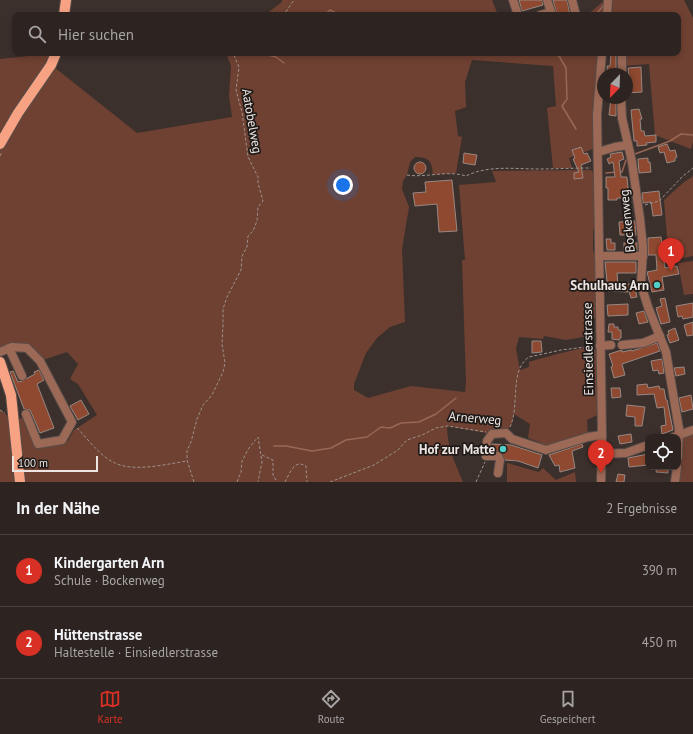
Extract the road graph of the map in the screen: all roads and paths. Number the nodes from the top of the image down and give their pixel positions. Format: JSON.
{"nodes":[{"id":1,"x":66,"y":0,"type":"edge"},
{"id":2,"x":294,"y":0,"type":"edge"},
{"id":3,"x":513,"y":0,"type":"edge"},
{"id":4,"x":547,"y":0,"type":"edge"},
{"id":5,"x":572,"y":0,"type":"edge"},
{"id":6,"x":608,"y":0,"type":"edge"},
{"id":7,"x":64,"y":12,"type":"edge"},
{"id":8,"x":286,"y":12,"type":"edge"},
{"id":9,"x":517,"y":12,"type":"edge"},
{"id":10,"x":551,"y":12,"type":"edge"},
{"id":11,"x":575,"y":12,"type":"edge"},
{"id":12,"x":608,"y":12,"type":"edge"},
{"id":13,"x":54,"y":56,"type":"edge"},
{"id":14,"x":234,"y":56,"type":"edge"},
{"id":15,"x":602,"y":56,"type":"edge"},
{"id":16,"x":622,"y":56,"type":"edge"},
{"id":17,"x":622,"y":68,"type":"edge"},
{"id":18,"x":621,"y":104,"type":"edge"},
{"id":19,"x":0,"y":144,"type":"edge"},
{"id":20,"x":628,"y":145,"type":"junction"},
{"id":21,"x":598,"y":152,"type":"junction"},
{"id":22,"x":597,"y":168,"type":"junction"},
{"id":23,"x":693,"y":168,"type":"edge"},
{"id":24,"x":407,"y":175,"type":"dead end"},
{"id":25,"x":638,"y":206,"type":"junction"},
{"id":26,"x":599,"y":256,"type":"junction"},
{"id":27,"x":643,"y":256,"type":"junction"},
{"id":28,"x":660,"y":336,"type":"junction"},
{"id":29,"x":611,"y":345,"type":"dead end"},
{"id":30,"x":622,"y":345,"type":"dead end"},
{"id":31,"x":600,"y":346,"type":"junction"},
{"id":32,"x":9,"y":348,"type":"junction"},
{"id":33,"x":0,"y":352,"type":"edge"},
{"id":34,"x":0,"y":362,"type":"edge"},
{"id":35,"x":22,"y":376,"type":"dead end"},
{"id":36,"x":26,"y":414,"type":"dead end"},
{"id":37,"x":72,"y":422,"type":"junction"},
{"id":38,"x":693,"y":430,"type":"edge"},
{"id":39,"x":506,"y":433,"type":"junction"},
{"id":40,"x":492,"y":434,"type":"junction"},
{"id":41,"x":677,"y":434,"type":"edge"},
{"id":42,"x":681,"y":434,"type":"edge"},
{"id":43,"x":602,"y":435,"type":"junction"},
{"id":44,"x":645,"y":446,"type":"edge"},
{"id":45,"x":601,"y":454,"type":"junction"},
{"id":46,"x":262,"y":455,"type":"junction"},
{"id":47,"x":486,"y":456,"type":"junction"},
{"id":48,"x":187,"y":460,"type":"junction"},
{"id":49,"x":677,"y":470,"type":"edge"},
{"id":50,"x":498,"y":473,"type":"dead end"},
{"id":51,"x":20,"y":482,"type":"edge"},
{"id":52,"x":194,"y":482,"type":"edge"},
{"id":53,"x":237,"y":482,"type":"edge"},
{"id":54,"x":258,"y":482,"type":"edge"},
{"id":55,"x":277,"y":482,"type":"edge"},
{"id":56,"x":285,"y":482,"type":"edge"},
{"id":57,"x":307,"y":482,"type":"edge"},
{"id":58,"x":330,"y":482,"type":"edge"},
{"id":59,"x":476,"y":482,"type":"edge"},
{"id":60,"x":601,"y":482,"type":"edge"},
{"id":61,"x":675,"y":482,"type":"edge"}],
"edges":[{"from":1,"to":7,"type":"main road"},
{"from":2,"to":8,"type":"path"},
{"from":3,"to":9,"type":"street"},
{"from":4,"to":10,"type":"street"},
{"from":5,"to":11,"type":"street"},
{"from":6,"to":12,"type":"street"},
{"from":13,"to":19,"type":"main road"},
{"from":14,"to":48,"type":"path","name":"Aatobelweg"},
{"from":15,"to":21,"type":"street","name":"Einsiedlerstrasse"},
{"from":16,"to":17,"type":"street"},
{"from":18,"to":20,"type":"street","name":"Bockenweg"},
{"from":20,"to":21,"type":"street"},
{"from":20,"to":25,"type":"street","name":"Bockenweg"},
{"from":21,"to":22,"type":"street","name":"Einsiedlerstrasse"},
{"from":22,"to":24,"type":"path"},
{"from":22,"to":26,"type":"street","name":"Einsiedlerstrasse"},
{"from":23,"to":25,"type":"path"},
{"from":25,"to":27,"type":"street","name":"Bockenweg"},
{"from":26,"to":27,"type":"street"},
{"from":26,"to":31,"type":"street","name":"Einsiedlerstrasse"},
{"from":27,"to":28,"type":"street","name":"Bockenweg"},
{"from":28,"to":30,"type":"street"},
{"from":28,"to":41,"type":"street","name":"Bockenweg"},
{"from":29,"to":31,"type":"street"},
{"from":31,"to":39,"type":"path"},
{"from":31,"to":43,"type":"street","name":"Einsiedlerstrasse"},
{"from":32,"to":33,"type":"street"},
{"from":32,"to":35,"type":"street"},
{"from":32,"to":37,"type":"street"},
{"from":34,"to":51,"type":"main road"},
{"from":36,"to":37,"type":"street"},
{"from":37,"to":48,"type":"path"},
{"from":38,"to":42,"type":"street"},
{"from":39,"to":40,"type":"street","name":"Arnerweg"},
{"from":39,"to":43,"type":"street","name":"Arnerweg"},
{"from":40,"to":47,"type":"street"},
{"from":40,"to":58,"type":"path","name":"Arnerweg"},
{"from":43,"to":45,"type":"street","name":"Einsiedlerstrasse"},
{"from":44,"to":45,"type":"street"},
{"from":45,"to":60,"type":"street","name":"Einsiedlerstrasse"},
{"from":46,"to":53,"type":"path"},
{"from":46,"to":54,"type":"path"},
{"from":46,"to":55,"type":"path"},
{"from":47,"to":50,"type":"street"},
{"from":47,"to":59,"type":"path"},
{"from":48,"to":52,"type":"path"},
{"from":49,"to":61,"type":"street"},
{"from":56,"to":57,"type":"path"}]}
